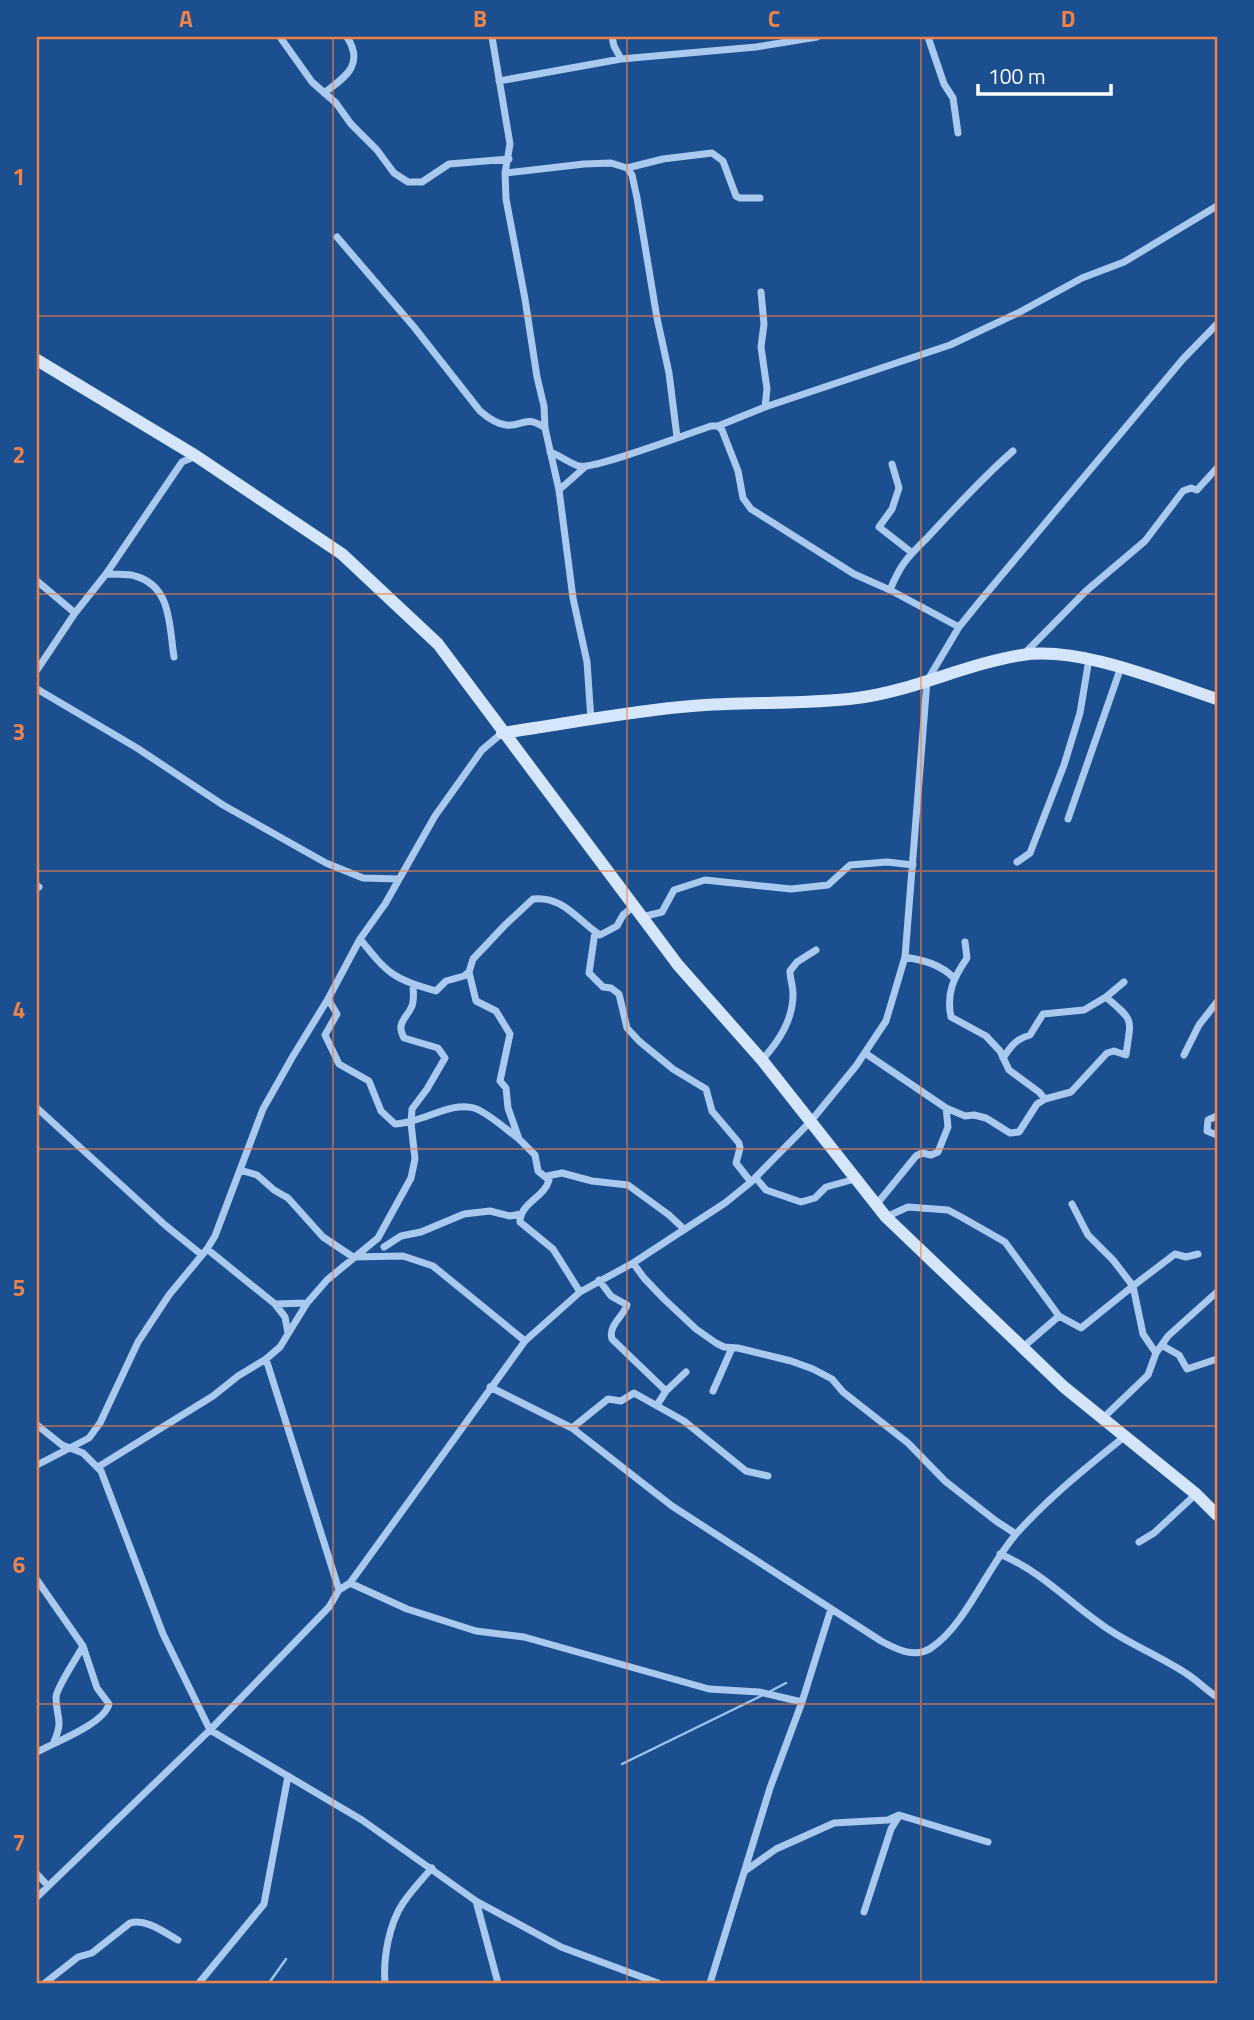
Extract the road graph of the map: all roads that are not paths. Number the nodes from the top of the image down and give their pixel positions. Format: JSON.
{"nodes":[{"id":1,"x":280,"y":37,"type":"edge"},
{"id":2,"x":347,"y":37,"type":"edge"},
{"id":3,"x":492,"y":37,"type":"edge"},
{"id":4,"x":612,"y":37,"type":"edge"},
{"id":5,"x":817,"y":37,"type":"edge"},
{"id":6,"x":928,"y":37,"type":"edge"},
{"id":7,"x":621,"y":59,"type":"junction"},
{"id":8,"x":499,"y":81,"type":"junction"},
{"id":9,"x":324,"y":93,"type":"junction"},
{"id":10,"x":958,"y":134,"type":"dead end"},
{"id":11,"x":509,"y":159,"type":"junction"},
{"id":12,"x":627,"y":168,"type":"junction"},
{"id":13,"x":505,"y":173,"type":"junction"},
{"id":14,"x":760,"y":198,"type":"dead end"},
{"id":15,"x":1217,"y":206,"type":"edge"},
{"id":16,"x":337,"y":237,"type":"dead end"},
{"id":17,"x":761,"y":292,"type":"dead end"},
{"id":18,"x":1217,"y":324,"type":"edge"},
{"id":19,"x":37,"y":359,"type":"edge"},
{"id":20,"x":765,"y":407,"type":"junction"},
{"id":21,"x":718,"y":426,"type":"junction"},
{"id":22,"x":545,"y":428,"type":"junction"},
{"id":23,"x":677,"y":437,"type":"junction"},
{"id":24,"x":1013,"y":451,"type":"dead end"},
{"id":25,"x":550,"y":452,"type":"junction"},
{"id":26,"x":197,"y":456,"type":"junction"},
{"id":27,"x":892,"y":464,"type":"dead end"},
{"id":28,"x":585,"y":467,"type":"junction"},
{"id":29,"x":1217,"y":468,"type":"edge"},
{"id":30,"x":559,"y":490,"type":"junction"},
{"id":31,"x":911,"y":552,"type":"junction"},
{"id":32,"x":106,"y":574,"type":"junction"},
{"id":33,"x":37,"y":581,"type":"edge"},
{"id":34,"x":890,"y":590,"type":"junction"},
{"id":35,"x":75,"y":613,"type":"junction"},
{"id":36,"x":959,"y":627,"type":"junction"},
{"id":37,"x":1024,"y":655,"type":"junction"},
{"id":38,"x":174,"y":657,"type":"dead end"},
{"id":39,"x":1089,"y":659,"type":"junction"},
{"id":40,"x":1121,"y":667,"type":"junction"},
{"id":41,"x":37,"y":670,"type":"edge"},
{"id":42,"x":927,"y":681,"type":"junction"},
{"id":43,"x":37,"y":689,"type":"edge"},
{"id":44,"x":1217,"y":699,"type":"edge"},
{"id":45,"x":591,"y":720,"type":"junction"},
{"id":46,"x":502,"y":733,"type":"junction"},
{"id":47,"x":1068,"y":819,"type":"dead end"},
{"id":48,"x":1017,"y":862,"type":"dead end"},
{"id":49,"x":913,"y":866,"type":"junction"},
{"id":50,"x":400,"y":879,"type":"junction"},
{"id":51,"x":634,"y":906,"type":"junction"},
{"id":52,"x":642,"y":917,"type":"junction"},
{"id":53,"x":595,"y":932,"type":"junction"},
{"id":54,"x":360,"y":939,"type":"junction"},
{"id":55,"x":965,"y":942,"type":"dead end"},
{"id":56,"x":816,"y":950,"type":"dead end"},
{"id":57,"x":905,"y":957,"type":"junction"},
{"id":58,"x":469,"y":972,"type":"junction"},
{"id":59,"x":954,"y":978,"type":"junction"},
{"id":60,"x":1124,"y":982,"type":"dead end"},
{"id":61,"x":413,"y":985,"type":"junction"},
{"id":62,"x":1106,"y":997,"type":"junction"},
{"id":63,"x":328,"y":999,"type":"junction"},
{"id":64,"x":1217,"y":1002,"type":"edge"},
{"id":65,"x":865,"y":1053,"type":"junction"},
{"id":66,"x":1184,"y":1055,"type":"dead end"},
{"id":67,"x":1003,"y":1058,"type":"junction"},
{"id":68,"x":762,"y":1060,"type":"junction"},
{"id":69,"x":1045,"y":1099,"type":"junction"},
{"id":70,"x":946,"y":1108,"type":"junction"},
{"id":71,"x":38,"y":1113,"type":"edge"},
{"id":72,"x":1217,"y":1116,"type":"edge"},
{"id":73,"x":811,"y":1121,"type":"junction"},
{"id":74,"x":411,"y":1123,"type":"junction"},
{"id":75,"x":1217,"y":1135,"type":"edge"},
{"id":76,"x":519,"y":1139,"type":"junction"},
{"id":77,"x":240,"y":1170,"type":"junction"},
{"id":78,"x":547,"y":1177,"type":"junction"},
{"id":79,"x":753,"y":1180,"type":"junction"},
{"id":80,"x":855,"y":1180,"type":"junction"},
{"id":81,"x":1072,"y":1204,"type":"dead end"},
{"id":82,"x":876,"y":1205,"type":"junction"},
{"id":83,"x":521,"y":1214,"type":"junction"},
{"id":84,"x":886,"y":1217,"type":"junction"},
{"id":85,"x":684,"y":1229,"type":"junction"},
{"id":86,"x":378,"y":1238,"type":"junction"},
{"id":87,"x":384,"y":1247,"type":"junction"},
{"id":88,"x":205,"y":1252,"type":"junction"},
{"id":89,"x":1198,"y":1254,"type":"dead end"},
{"id":90,"x":353,"y":1257,"type":"junction"},
{"id":91,"x":388,"y":1257,"type":"junction"},
{"id":92,"x":633,"y":1263,"type":"junction"},
{"id":93,"x":599,"y":1280,"type":"junction"},
{"id":94,"x":1133,"y":1286,"type":"junction"},
{"id":95,"x":580,"y":1292,"type":"junction"},
{"id":96,"x":1217,"y":1292,"type":"edge"},
{"id":97,"x":307,"y":1303,"type":"junction"},
{"id":98,"x":275,"y":1304,"type":"junction"},
{"id":99,"x":1059,"y":1316,"type":"junction"},
{"id":100,"x":288,"y":1334,"type":"junction"},
{"id":101,"x":525,"y":1341,"type":"junction"},
{"id":102,"x":1163,"y":1346,"type":"junction"},
{"id":103,"x":732,"y":1348,"type":"junction"},
{"id":104,"x":1022,"y":1348,"type":"junction"},
{"id":105,"x":1156,"y":1353,"type":"junction"},
{"id":106,"x":266,"y":1359,"type":"junction"},
{"id":107,"x":1217,"y":1359,"type":"edge"},
{"id":108,"x":686,"y":1372,"type":"dead end"},
{"id":109,"x":490,"y":1387,"type":"junction"},
{"id":110,"x":666,"y":1391,"type":"junction"},
{"id":111,"x":713,"y":1391,"type":"dead end"},
{"id":112,"x":657,"y":1405,"type":"junction"},
{"id":113,"x":1102,"y":1419,"type":"junction"},
{"id":114,"x":37,"y":1425,"type":"edge"},
{"id":115,"x":572,"y":1428,"type":"junction"},
{"id":116,"x":1124,"y":1437,"type":"junction"},
{"id":117,"x":70,"y":1448,"type":"junction"},
{"id":118,"x":37,"y":1465,"type":"edge"},
{"id":119,"x":98,"y":1467,"type":"junction"},
{"id":120,"x":768,"y":1476,"type":"dead end"},
{"id":121,"x":1196,"y":1494,"type":"junction"},
{"id":122,"x":1217,"y":1515,"type":"edge"},
{"id":123,"x":1016,"y":1534,"type":"junction"},
{"id":124,"x":1139,"y":1542,"type":"dead end"},
{"id":125,"x":1000,"y":1554,"type":"junction"},
{"id":126,"x":37,"y":1580,"type":"edge"},
{"id":127,"x":351,"y":1583,"type":"junction"},
{"id":128,"x":340,"y":1590,"type":"junction"},
{"id":129,"x":831,"y":1609,"type":"junction"},
{"id":130,"x":83,"y":1646,"type":"junction"},
{"id":131,"x":1217,"y":1697,"type":"edge"},
{"id":132,"x":802,"y":1702,"type":"junction"},
{"id":133,"x":210,"y":1730,"type":"junction"},
{"id":134,"x":53,"y":1743,"type":"junction"},
{"id":135,"x":37,"y":1752,"type":"edge"},
{"id":136,"x":288,"y":1776,"type":"junction"},
{"id":137,"x":899,"y":1815,"type":"junction"},
{"id":138,"x":988,"y":1842,"type":"dead end"},
{"id":139,"x":432,"y":1868,"type":"junction"},
{"id":140,"x":744,"y":1871,"type":"junction"},
{"id":141,"x":37,"y":1874,"type":"edge"},
{"id":142,"x":48,"y":1886,"type":"junction"},
{"id":143,"x":37,"y":1897,"type":"edge"},
{"id":144,"x":476,"y":1902,"type":"junction"},
{"id":145,"x":864,"y":1912,"type":"dead end"},
{"id":146,"x":178,"y":1940,"type":"dead end"},
{"id":147,"x":45,"y":1983,"type":"edge"},
{"id":148,"x":199,"y":1983,"type":"edge"},
{"id":149,"x":385,"y":1983,"type":"edge"},
{"id":150,"x":498,"y":1983,"type":"edge"},
{"id":151,"x":658,"y":1983,"type":"edge"},
{"id":152,"x":710,"y":1983,"type":"edge"}],
"edges":[{"from":1,"to":9,"type":"street"},
{"from":2,"to":9,"type":"street"},
{"from":3,"to":8,"type":"street"},
{"from":4,"to":7,"type":"street"},
{"from":5,"to":7,"type":"street"},
{"from":6,"to":10,"type":"street"},
{"from":7,"to":8,"type":"street"},
{"from":8,"to":11,"type":"street"},
{"from":9,"to":11,"type":"street"},
{"from":11,"to":13,"type":"street"},
{"from":12,"to":13,"type":"street"},
{"from":12,"to":14,"type":"street"},
{"from":12,"to":23,"type":"street"},
{"from":13,"to":22,"type":"street"},
{"from":15,"to":20,"type":"street"},
{"from":16,"to":22,"type":"street"},
{"from":17,"to":20,"type":"street"},
{"from":18,"to":36,"type":"street"},
{"from":19,"to":26,"type":"main road"},
{"from":20,"to":21,"type":"street"},
{"from":21,"to":23,"type":"street"},
{"from":21,"to":34,"type":"street"},
{"from":22,"to":25,"type":"street"},
{"from":23,"to":28,"type":"street"},
{"from":24,"to":31,"type":"street"},
{"from":25,"to":28,"type":"street"},
{"from":25,"to":30,"type":"street"},
{"from":26,"to":32,"type":"street"},
{"from":26,"to":46,"type":"main road"},
{"from":27,"to":31,"type":"street"},
{"from":28,"to":30,"type":"street"},
{"from":29,"to":37,"type":"street"},
{"from":30,"to":45,"type":"street"},
{"from":31,"to":34,"type":"street"},
{"from":32,"to":35,"type":"street"},
{"from":32,"to":38,"type":"street"},
{"from":33,"to":35,"type":"street"},
{"from":34,"to":36,"type":"street"},
{"from":35,"to":41,"type":"street"},
{"from":36,"to":42,"type":"street"},
{"from":37,"to":39,"type":"main road"},
{"from":37,"to":42,"type":"main road"},
{"from":39,"to":40,"type":"main road"},
{"from":39,"to":48,"type":"street"},
{"from":40,"to":44,"type":"main road"},
{"from":40,"to":47,"type":"street"},
{"from":42,"to":45,"type":"main road"},
{"from":42,"to":49,"type":"street"},
{"from":43,"to":50,"type":"street"},
{"from":45,"to":46,"type":"main road"},
{"from":46,"to":50,"type":"street"},
{"from":46,"to":51,"type":"main road"},
{"from":49,"to":52,"type":"street"},
{"from":49,"to":57,"type":"street"},
{"from":50,"to":54,"type":"street"},
{"from":51,"to":52,"type":"main road"},
{"from":51,"to":53,"type":"street"},
{"from":52,"to":68,"type":"main road"},
{"from":53,"to":58,"type":"street"},
{"from":53,"to":79,"type":"street"},
{"from":54,"to":61,"type":"street"},
{"from":54,"to":63,"type":"street"},
{"from":55,"to":59,"type":"street"},
{"from":56,"to":68,"type":"street"},
{"from":57,"to":59,"type":"street"},
{"from":57,"to":65,"type":"street"},
{"from":58,"to":61,"type":"street"},
{"from":58,"to":76,"type":"street"},
{"from":59,"to":67,"type":"street"},
{"from":60,"to":62,"type":"street"},
{"from":61,"to":74,"type":"street"},
{"from":62,"to":67,"type":"street"},
{"from":62,"to":69,"type":"street"},
{"from":63,"to":74,"type":"street"},
{"from":63,"to":77,"type":"street"},
{"from":64,"to":66,"type":"street"},
{"from":65,"to":70,"type":"street"},
{"from":65,"to":73,"type":"street"},
{"from":67,"to":69,"type":"street"},
{"from":68,"to":73,"type":"main road"},
{"from":69,"to":70,"type":"street"},
{"from":70,"to":82,"type":"street"},
{"from":71,"to":88,"type":"street"},
{"from":72,"to":75,"type":"street"},
{"from":73,"to":79,"type":"street"},
{"from":73,"to":80,"type":"main road"},
{"from":74,"to":76,"type":"street"},
{"from":74,"to":86,"type":"street"},
{"from":76,"to":78,"type":"street"},
{"from":77,"to":88,"type":"street"},
{"from":77,"to":90,"type":"street"},
{"from":78,"to":83,"type":"street"},
{"from":78,"to":85,"type":"street"},
{"from":79,"to":80,"type":"street"},
{"from":79,"to":85,"type":"street"},
{"from":80,"to":82,"type":"main road"},
{"from":81,"to":94,"type":"street"},
{"from":82,"to":84,"type":"main road"},
{"from":83,"to":87,"type":"street"},
{"from":83,"to":95,"type":"street"},
{"from":84,"to":99,"type":"street"},
{"from":84,"to":104,"type":"main road"},
{"from":85,"to":92,"type":"street"},
{"from":86,"to":87,"type":"street"},
{"from":86,"to":90,"type":"street"},
{"from":87,"to":91,"type":"street"},
{"from":88,"to":98,"type":"street"},
{"from":88,"to":117,"type":"street"},
{"from":89,"to":94,"type":"street"},
{"from":90,"to":91,"type":"street"},
{"from":90,"to":97,"type":"street"},
{"from":91,"to":101,"type":"street"},
{"from":92,"to":93,"type":"street"},
{"from":92,"to":103,"type":"street"},
{"from":93,"to":95,"type":"street"},
{"from":93,"to":110,"type":"street"},
{"from":94,"to":99,"type":"street"},
{"from":94,"to":105,"type":"street"},
{"from":95,"to":101,"type":"street"},
{"from":96,"to":102,"type":"street"},
{"from":97,"to":98,"type":"street"},
{"from":97,"to":100,"type":"street"},
{"from":98,"to":100,"type":"street"},
{"from":99,"to":104,"type":"street"},
{"from":100,"to":106,"type":"street"},
{"from":101,"to":109,"type":"street"},
{"from":102,"to":105,"type":"street"},
{"from":102,"to":107,"type":"street"},
{"from":103,"to":111,"type":"street"},
{"from":103,"to":123,"type":"street"},
{"from":104,"to":113,"type":"main road"},
{"from":105,"to":113,"type":"street"},
{"from":106,"to":119,"type":"street"},
{"from":106,"to":128,"type":"street"},
{"from":108,"to":110,"type":"street"},
{"from":109,"to":115,"type":"street"},
{"from":109,"to":127,"type":"street"},
{"from":110,"to":112,"type":"street"},
{"from":112,"to":115,"type":"street"},
{"from":112,"to":120,"type":"street"},
{"from":113,"to":116,"type":"main road"},
{"from":114,"to":117,"type":"street"},
{"from":115,"to":129,"type":"street"},
{"from":116,"to":121,"type":"main road"},
{"from":116,"to":123,"type":"street"},
{"from":117,"to":118,"type":"street"},
{"from":117,"to":119,"type":"street"},
{"from":119,"to":133,"type":"street"},
{"from":121,"to":122,"type":"main road"},
{"from":121,"to":124,"type":"street"},
{"from":123,"to":125,"type":"street"},
{"from":125,"to":129,"type":"street"},
{"from":125,"to":131,"type":"street"},
{"from":126,"to":130,"type":"street"},
{"from":127,"to":128,"type":"street"},
{"from":127,"to":132,"type":"street"},
{"from":128,"to":133,"type":"street"},
{"from":129,"to":132,"type":"street"},
{"from":130,"to":134,"type":"street"},
{"from":130,"to":134,"type":"street"},
{"from":132,"to":140,"type":"street"},
{"from":133,"to":136,"type":"street"},
{"from":133,"to":142,"type":"street"},
{"from":134,"to":135,"type":"street"},
{"from":136,"to":139,"type":"street"},
{"from":136,"to":148,"type":"street"},
{"from":137,"to":138,"type":"street"},
{"from":137,"to":140,"type":"street"},
{"from":137,"to":145,"type":"street"},
{"from":139,"to":144,"type":"street"},
{"from":139,"to":149,"type":"street"},
{"from":140,"to":152,"type":"street"},
{"from":141,"to":142,"type":"street"},
{"from":142,"to":143,"type":"street"},
{"from":144,"to":150,"type":"street"},
{"from":144,"to":151,"type":"street"},
{"from":146,"to":147,"type":"street"}]}
